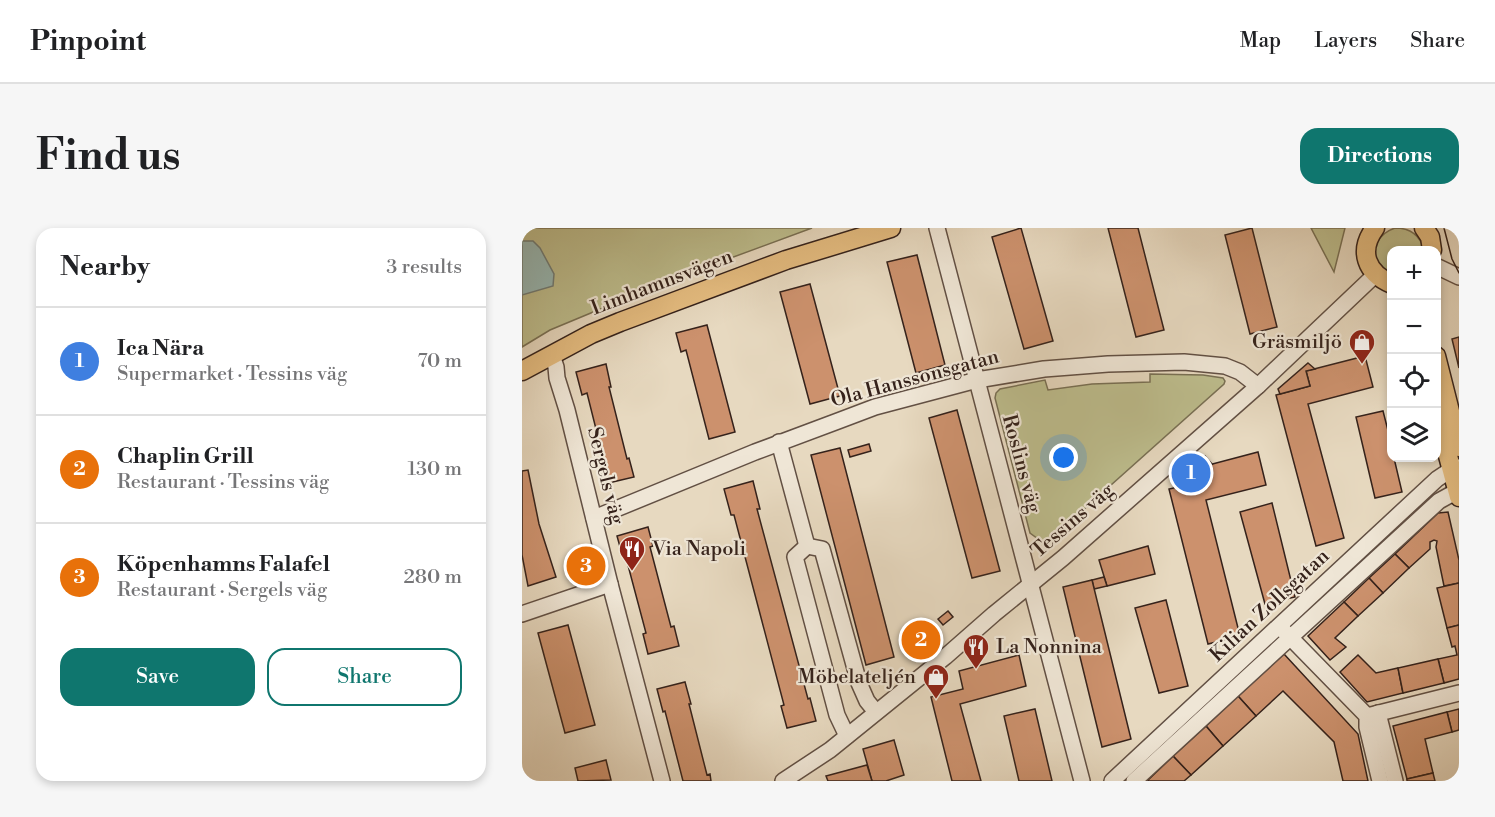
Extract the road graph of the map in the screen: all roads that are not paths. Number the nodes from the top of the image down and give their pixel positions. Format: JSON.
{"nodes":[{"id":1,"x":891,"y":228,"type":"edge"},
{"id":2,"x":937,"y":228,"type":"edge"},
{"id":3,"x":1375,"y":228,"type":"edge"},
{"id":4,"x":1424,"y":228,"type":"edge"},
{"id":5,"x":1431,"y":246,"type":"edge"},
{"id":6,"x":1441,"y":268,"type":"edge"},
{"id":7,"x":1459,"y":277,"type":"edge"},
{"id":8,"x":1384,"y":279,"type":"edge"},
{"id":9,"x":552,"y":355,"type":"junction"},
{"id":10,"x":522,"y":370,"type":"edge"},
{"id":11,"x":1441,"y":373,"type":"edge"},
{"id":12,"x":977,"y":380,"type":"junction"},
{"id":13,"x":1258,"y":386,"type":"junction"},
{"id":14,"x":1441,"y":423,"type":"edge"},
{"id":15,"x":780,"y":442,"type":"junction"},
{"id":16,"x":1459,"y":447,"type":"edge"},
{"id":17,"x":1456,"y":468,"type":"edge"},
{"id":18,"x":1459,"y":492,"type":"edge"},
{"id":19,"x":594,"y":518,"type":"junction"},
{"id":20,"x":807,"y":546,"type":"junction"},
{"id":21,"x":610,"y":584,"type":"junction"},
{"id":22,"x":1031,"y":585,"type":"junction"},
{"id":23,"x":522,"y":614,"type":"edge"},
{"id":24,"x":1280,"y":627,"type":"junction"},
{"id":25,"x":1291,"y":638,"type":"junction"},
{"id":26,"x":1459,"y":693,"type":"edge"},
{"id":27,"x":876,"y":712,"type":"junction"},
{"id":28,"x":1373,"y":714,"type":"junction"},
{"id":29,"x":847,"y":736,"type":"junction"},
{"id":30,"x":662,"y":781,"type":"edge"},
{"id":31,"x":783,"y":781,"type":"edge"},
{"id":32,"x":1082,"y":781,"type":"edge"},
{"id":33,"x":1112,"y":781,"type":"edge"},
{"id":34,"x":1134,"y":781,"type":"edge"},
{"id":35,"x":1380,"y":781,"type":"edge"},
{"id":36,"x":1395,"y":781,"type":"edge"}],
"edges":[{"from":1,"to":9,"type":"main road","name":"Limhamnsvägen"},
{"from":2,"to":12,"type":"street","name":"Roslins väg"},
{"from":3,"to":8,"type":"main road"},
{"from":4,"to":5,"type":"main road"},
{"from":6,"to":7,"type":"street"},
{"from":8,"to":13,"type":"street","name":"Tessins väg"},
{"from":9,"to":10,"type":"main road","name":"Limhamnsvägen"},
{"from":9,"to":19,"type":"street","name":"Sergels väg"},
{"from":11,"to":16,"type":"main road"},
{"from":12,"to":13,"type":"street","name":"Ola Hanssonsgatan"},
{"from":12,"to":15,"type":"street","name":"Ola Hanssonsgatan"},
{"from":12,"to":22,"type":"street","name":"Roslins väg"},
{"from":13,"to":22,"type":"street","name":"Tessins väg"},
{"from":14,"to":17,"type":"main road"},
{"from":15,"to":19,"type":"street","name":"Ola Hanssonsgatan"},
{"from":15,"to":20,"type":"street"},
{"from":17,"to":18,"type":"main road"},
{"from":17,"to":24,"type":"street","name":"Kilian Zollsgatan"},
{"from":18,"to":25,"type":"street","name":"Kilian Zollsgatan"},
{"from":19,"to":21,"type":"street","name":"Sergels väg"},
{"from":20,"to":27,"type":"street"},
{"from":20,"to":29,"type":"street"},
{"from":21,"to":23,"type":"street"},
{"from":21,"to":30,"type":"street","name":"Sergels väg"},
{"from":22,"to":27,"type":"street","name":"Tessins väg"},
{"from":22,"to":32,"type":"street","name":"Roslins väg"},
{"from":24,"to":25,"type":"street"},
{"from":24,"to":33,"type":"street","name":"Kilian Zollsgatan"},
{"from":25,"to":28,"type":"street"},
{"from":25,"to":34,"type":"street","name":"Kilian Zollsgatan"},
{"from":26,"to":28,"type":"street"},
{"from":27,"to":29,"type":"street","name":"Tessins väg"},
{"from":28,"to":35,"type":"street"},
{"from":28,"to":36,"type":"street"},
{"from":29,"to":31,"type":"street","name":"Tessins väg"}]}
